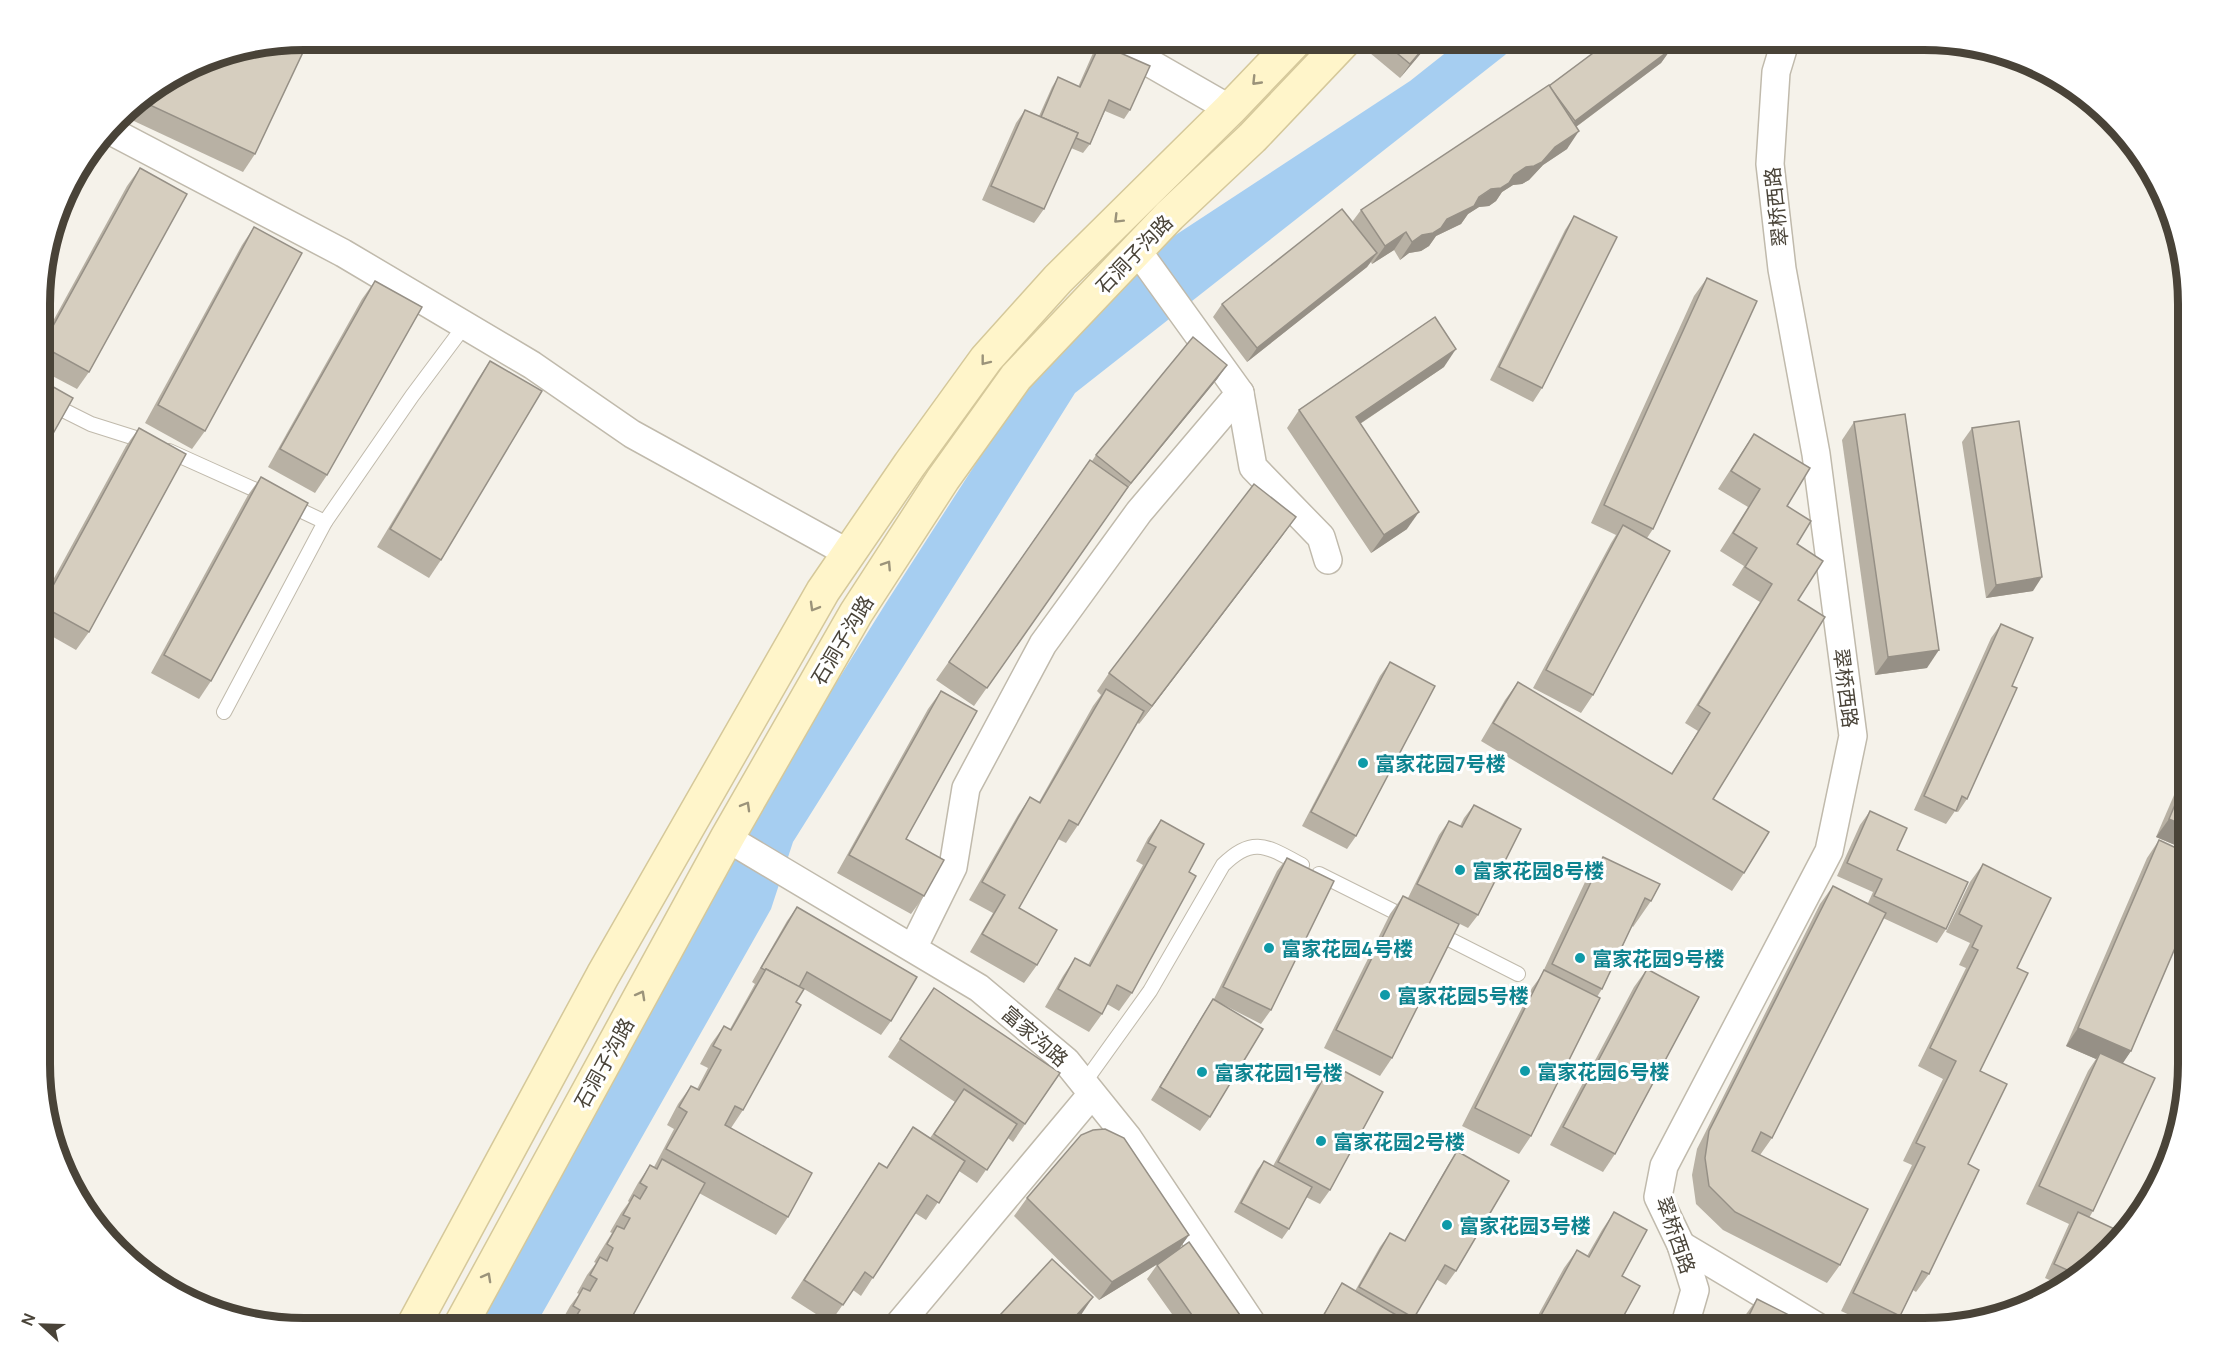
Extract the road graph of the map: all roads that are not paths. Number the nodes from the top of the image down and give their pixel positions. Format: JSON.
{"nodes":[{"id":1,"x":1127,"y":50,"type":"edge"},
{"id":2,"x":1286,"y":50,"type":"edge"},
{"id":3,"x":1336,"y":50,"type":"edge"},
{"id":4,"x":1783,"y":50,"type":"edge"},
{"id":5,"x":1230,"y":109,"type":"junction"},
{"id":6,"x":115,"y":133,"type":"edge"},
{"id":7,"x":1141,"y":256,"type":"junction"},
{"id":8,"x":465,"y":326,"type":"junction"},
{"id":9,"x":1240,"y":393,"type":"junction"},
{"id":10,"x":50,"y":404,"type":"edge"},
{"id":11,"x":325,"y":522,"type":"junction"},
{"id":12,"x":848,"y":554,"type":"junction"},
{"id":13,"x":1328,"y":560,"type":"dead end"},
{"id":14,"x":224,"y":712,"type":"dead end"},
{"id":15,"x":732,"y":841,"type":"junction"},
{"id":16,"x":913,"y":948,"type":"junction"},
{"id":17,"x":1518,"y":974,"type":"dead end"},
{"id":18,"x":1088,"y":1089,"type":"junction"},
{"id":19,"x":1682,"y":1245,"type":"junction"},
{"id":20,"x":417,"y":1318,"type":"edge"},
{"id":21,"x":465,"y":1318,"type":"edge"},
{"id":22,"x":904,"y":1318,"type":"edge"},
{"id":23,"x":1248,"y":1318,"type":"edge"},
{"id":24,"x":1687,"y":1318,"type":"edge"},
{"id":25,"x":1802,"y":1318,"type":"edge"}],
"edges":[{"from":1,"to":5,"type":"street"},
{"from":2,"to":5,"type":"main road","name":"石洞子沟路","one_way":true},
{"from":3,"to":7,"type":"main road","name":"石洞子沟路"},
{"from":4,"to":19,"type":"street","name":"翠桥西路"},
{"from":5,"to":12,"type":"main road","name":"石洞子沟路","one_way":true},
{"from":6,"to":8,"type":"street"},
{"from":7,"to":9,"type":"street"},
{"from":15,"to":7,"type":"main road","name":"石洞子沟路","one_way":true},
{"from":8,"to":11,"type":"lane"},
{"from":8,"to":12,"type":"street"},
{"from":9,"to":13,"type":"street"},
{"from":9,"to":16,"type":"street"},
{"from":10,"to":11,"type":"lane"},
{"from":11,"to":14,"type":"lane"},
{"from":12,"to":20,"type":"main road","name":"石洞子沟路","one_way":true},
{"from":15,"to":16,"type":"street","name":"富家沟路"},
{"from":21,"to":15,"type":"main road","name":"石洞子沟路","one_way":true},
{"from":16,"to":18,"type":"street","name":"富家沟路"},
{"from":17,"to":18,"type":"lane"},
{"from":18,"to":22,"type":"street"},
{"from":18,"to":23,"type":"street","name":"富家沟路"},
{"from":19,"to":24,"type":"street","name":"翠桥西路"},
{"from":19,"to":25,"type":"street"}]}
